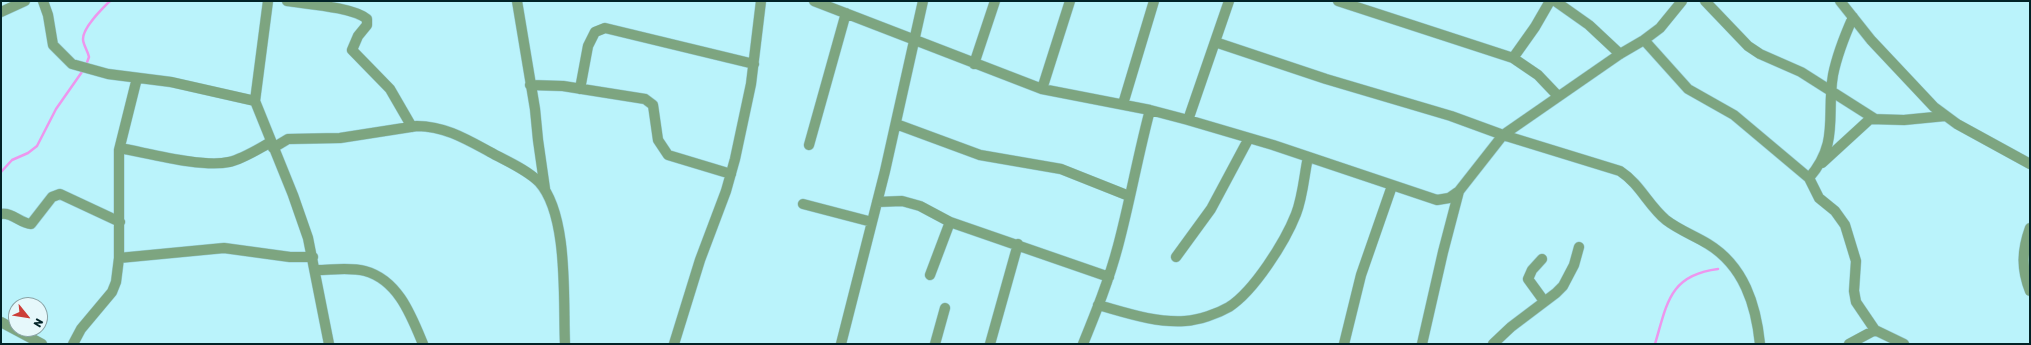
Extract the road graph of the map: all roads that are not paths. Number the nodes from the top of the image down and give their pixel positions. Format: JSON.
{"nodes":[{"id":1,"x":26,"y":1,"type":"edge"},
{"id":2,"x":42,"y":1,"type":"edge"},
{"id":3,"x":268,"y":1,"type":"edge"},
{"id":4,"x":287,"y":1,"type":"edge"},
{"id":5,"x":517,"y":1,"type":"edge"},
{"id":6,"x":761,"y":1,"type":"edge"},
{"id":7,"x":814,"y":1,"type":"edge"},
{"id":8,"x":923,"y":1,"type":"edge"},
{"id":9,"x":995,"y":1,"type":"edge"},
{"id":10,"x":1070,"y":1,"type":"edge"},
{"id":11,"x":1154,"y":1,"type":"edge"},
{"id":12,"x":1230,"y":1,"type":"edge"},
{"id":13,"x":1338,"y":1,"type":"edge"},
{"id":14,"x":1550,"y":1,"type":"edge"},
{"id":15,"x":1555,"y":1,"type":"edge"},
{"id":16,"x":1682,"y":1,"type":"edge"},
{"id":17,"x":1705,"y":1,"type":"edge"},
{"id":18,"x":1840,"y":1,"type":"edge"},
{"id":19,"x":1,"y":12,"type":"edge"},
{"id":20,"x":846,"y":13,"type":"junction"},
{"id":21,"x":1853,"y":17,"type":"junction"},
{"id":22,"x":915,"y":39,"type":"junction"},
{"id":23,"x":1644,"y":40,"type":"junction"},
{"id":24,"x":1215,"y":42,"type":"junction"},
{"id":25,"x":1620,"y":54,"type":"junction"},
{"id":26,"x":1513,"y":58,"type":"junction"},
{"id":27,"x":754,"y":64,"type":"junction"},
{"id":28,"x":974,"y":64,"type":"junction"},
{"id":29,"x":137,"y":78,"type":"junction"},
{"id":30,"x":530,"y":85,"type":"junction"},
{"id":31,"x":580,"y":88,"type":"junction"},
{"id":32,"x":1042,"y":89,"type":"junction"},
{"id":33,"x":1832,"y":90,"type":"junction"},
{"id":34,"x":1558,"y":96,"type":"junction"},
{"id":35,"x":254,"y":101,"type":"junction"},
{"id":36,"x":1123,"y":104,"type":"junction"},
{"id":37,"x":1150,"y":110,"type":"junction"},
{"id":38,"x":1945,"y":116,"type":"junction"},
{"id":39,"x":1875,"y":119,"type":"junction"},
{"id":40,"x":1188,"y":120,"type":"junction"},
{"id":41,"x":896,"y":124,"type":"junction"},
{"id":42,"x":412,"y":127,"type":"junction"},
{"id":43,"x":1503,"y":135,"type":"junction"},
{"id":44,"x":1250,"y":138,"type":"junction"},
{"id":45,"x":272,"y":145,"type":"junction"},
{"id":46,"x":809,"y":145,"type":"dead end"},
{"id":47,"x":120,"y":148,"type":"junction"},
{"id":48,"x":1308,"y":157,"type":"junction"},
{"id":49,"x":2030,"y":164,"type":"edge"},
{"id":50,"x":1818,"y":166,"type":"junction"},
{"id":51,"x":731,"y":174,"type":"junction"},
{"id":52,"x":1809,"y":178,"type":"junction"},
{"id":53,"x":1392,"y":186,"type":"junction"},
{"id":54,"x":546,"y":191,"type":"junction"},
{"id":55,"x":1459,"y":192,"type":"junction"},
{"id":56,"x":1129,"y":196,"type":"junction"},
{"id":57,"x":877,"y":202,"type":"junction"},
{"id":58,"x":803,"y":204,"type":"dead end"},
{"id":59,"x":1,"y":214,"type":"edge"},
{"id":60,"x":120,"y":222,"type":"junction"},
{"id":61,"x":872,"y":222,"type":"junction"},
{"id":62,"x":950,"y":222,"type":"junction"},
{"id":63,"x":2030,"y":228,"type":"edge"},
{"id":64,"x":1018,"y":244,"type":"junction"},
{"id":65,"x":1579,"y":247,"type":"dead end"},
{"id":66,"x":313,"y":257,"type":"junction"},
{"id":67,"x":1176,"y":257,"type":"dead end"},
{"id":68,"x":120,"y":258,"type":"junction"},
{"id":69,"x":1542,"y":259,"type":"dead end"},
{"id":70,"x":316,"y":270,"type":"junction"},
{"id":71,"x":930,"y":275,"type":"dead end"},
{"id":72,"x":1109,"y":277,"type":"junction"},
{"id":73,"x":2030,"y":291,"type":"edge"},
{"id":74,"x":1544,"y":301,"type":"junction"},
{"id":75,"x":1098,"y":305,"type":"junction"},
{"id":76,"x":945,"y":308,"type":"dead end"},
{"id":77,"x":1,"y":322,"type":"edge"},
{"id":78,"x":1875,"y":330,"type":"junction"},
{"id":79,"x":42,"y":344,"type":"edge"},
{"id":80,"x":73,"y":344,"type":"edge"},
{"id":81,"x":329,"y":344,"type":"edge"},
{"id":82,"x":423,"y":344,"type":"edge"},
{"id":83,"x":565,"y":344,"type":"edge"},
{"id":84,"x":674,"y":344,"type":"edge"},
{"id":85,"x":841,"y":344,"type":"edge"},
{"id":86,"x":935,"y":344,"type":"edge"},
{"id":87,"x":990,"y":344,"type":"edge"},
{"id":88,"x":1083,"y":344,"type":"edge"},
{"id":89,"x":1344,"y":344,"type":"edge"},
{"id":90,"x":1422,"y":344,"type":"edge"},
{"id":91,"x":1493,"y":344,"type":"edge"},
{"id":92,"x":1760,"y":344,"type":"edge"},
{"id":93,"x":1849,"y":344,"type":"edge"},
{"id":94,"x":1904,"y":344,"type":"edge"}],
"edges":[{"from":1,"to":19,"type":"street"},
{"from":2,"to":29,"type":"street"},
{"from":3,"to":35,"type":"street"},
{"from":4,"to":42,"type":"street"},
{"from":5,"to":30,"type":"street"},
{"from":6,"to":27,"type":"street"},
{"from":7,"to":20,"type":"street"},
{"from":8,"to":22,"type":"street"},
{"from":9,"to":28,"type":"street"},
{"from":10,"to":32,"type":"street"},
{"from":11,"to":36,"type":"street"},
{"from":12,"to":24,"type":"street"},
{"from":13,"to":26,"type":"street"},
{"from":14,"to":26,"type":"street"},
{"from":15,"to":25,"type":"street"},
{"from":16,"to":23,"type":"street"},
{"from":17,"to":33,"type":"street"},
{"from":18,"to":21,"type":"street"},
{"from":20,"to":22,"type":"street"},
{"from":20,"to":46,"type":"street"},
{"from":21,"to":33,"type":"street"},
{"from":21,"to":38,"type":"street"},
{"from":22,"to":28,"type":"street"},
{"from":22,"to":41,"type":"street"},
{"from":23,"to":25,"type":"street"},
{"from":23,"to":52,"type":"street"},
{"from":24,"to":40,"type":"street"},
{"from":24,"to":43,"type":"street"},
{"from":25,"to":34,"type":"street"},
{"from":26,"to":34,"type":"street"},
{"from":27,"to":31,"type":"street"},
{"from":27,"to":51,"type":"street"},
{"from":28,"to":32,"type":"street"},
{"from":29,"to":35,"type":"street"},
{"from":29,"to":47,"type":"street"},
{"from":30,"to":31,"type":"street"},
{"from":30,"to":54,"type":"street"},
{"from":31,"to":51,"type":"street"},
{"from":32,"to":36,"type":"street"},
{"from":33,"to":39,"type":"street"},
{"from":33,"to":50,"type":"street"},
{"from":34,"to":43,"type":"street"},
{"from":35,"to":45,"type":"street"},
{"from":36,"to":37,"type":"street"},
{"from":37,"to":40,"type":"street"},
{"from":37,"to":56,"type":"street"},
{"from":38,"to":39,"type":"street"},
{"from":38,"to":49,"type":"street"},
{"from":39,"to":50,"type":"street"},
{"from":40,"to":44,"type":"street"},
{"from":41,"to":56,"type":"street"},
{"from":41,"to":57,"type":"street"},
{"from":42,"to":45,"type":"street"},
{"from":42,"to":54,"type":"street"},
{"from":43,"to":55,"type":"street"},
{"from":43,"to":92,"type":"street"},
{"from":44,"to":48,"type":"street"},
{"from":44,"to":67,"type":"street"},
{"from":45,"to":47,"type":"street"},
{"from":45,"to":66,"type":"street"},
{"from":47,"to":60,"type":"street"},
{"from":48,"to":53,"type":"street"},
{"from":48,"to":75,"type":"street"},
{"from":50,"to":52,"type":"street"},
{"from":51,"to":84,"type":"street"},
{"from":52,"to":78,"type":"street"},
{"from":53,"to":55,"type":"street"},
{"from":53,"to":89,"type":"street"},
{"from":54,"to":83,"type":"street"},
{"from":55,"to":90,"type":"street"},
{"from":56,"to":72,"type":"street"},
{"from":57,"to":61,"type":"street"},
{"from":57,"to":62,"type":"street"},
{"from":58,"to":61,"type":"street"},
{"from":59,"to":60,"type":"street"},
{"from":60,"to":68,"type":"street"},
{"from":61,"to":85,"type":"street"},
{"from":62,"to":64,"type":"street"},
{"from":62,"to":71,"type":"street"},
{"from":63,"to":73,"type":"street"},
{"from":64,"to":72,"type":"street"},
{"from":64,"to":87,"type":"street"},
{"from":65,"to":74,"type":"street"},
{"from":66,"to":68,"type":"street"},
{"from":66,"to":70,"type":"street"},
{"from":68,"to":80,"type":"street"},
{"from":69,"to":74,"type":"street"},
{"from":70,"to":81,"type":"street"},
{"from":70,"to":82,"type":"street"},
{"from":72,"to":75,"type":"street"},
{"from":74,"to":91,"type":"street"},
{"from":75,"to":88,"type":"street"},
{"from":76,"to":86,"type":"street"},
{"from":77,"to":79,"type":"street"},
{"from":78,"to":93,"type":"street"},
{"from":78,"to":94,"type":"street"}]}
